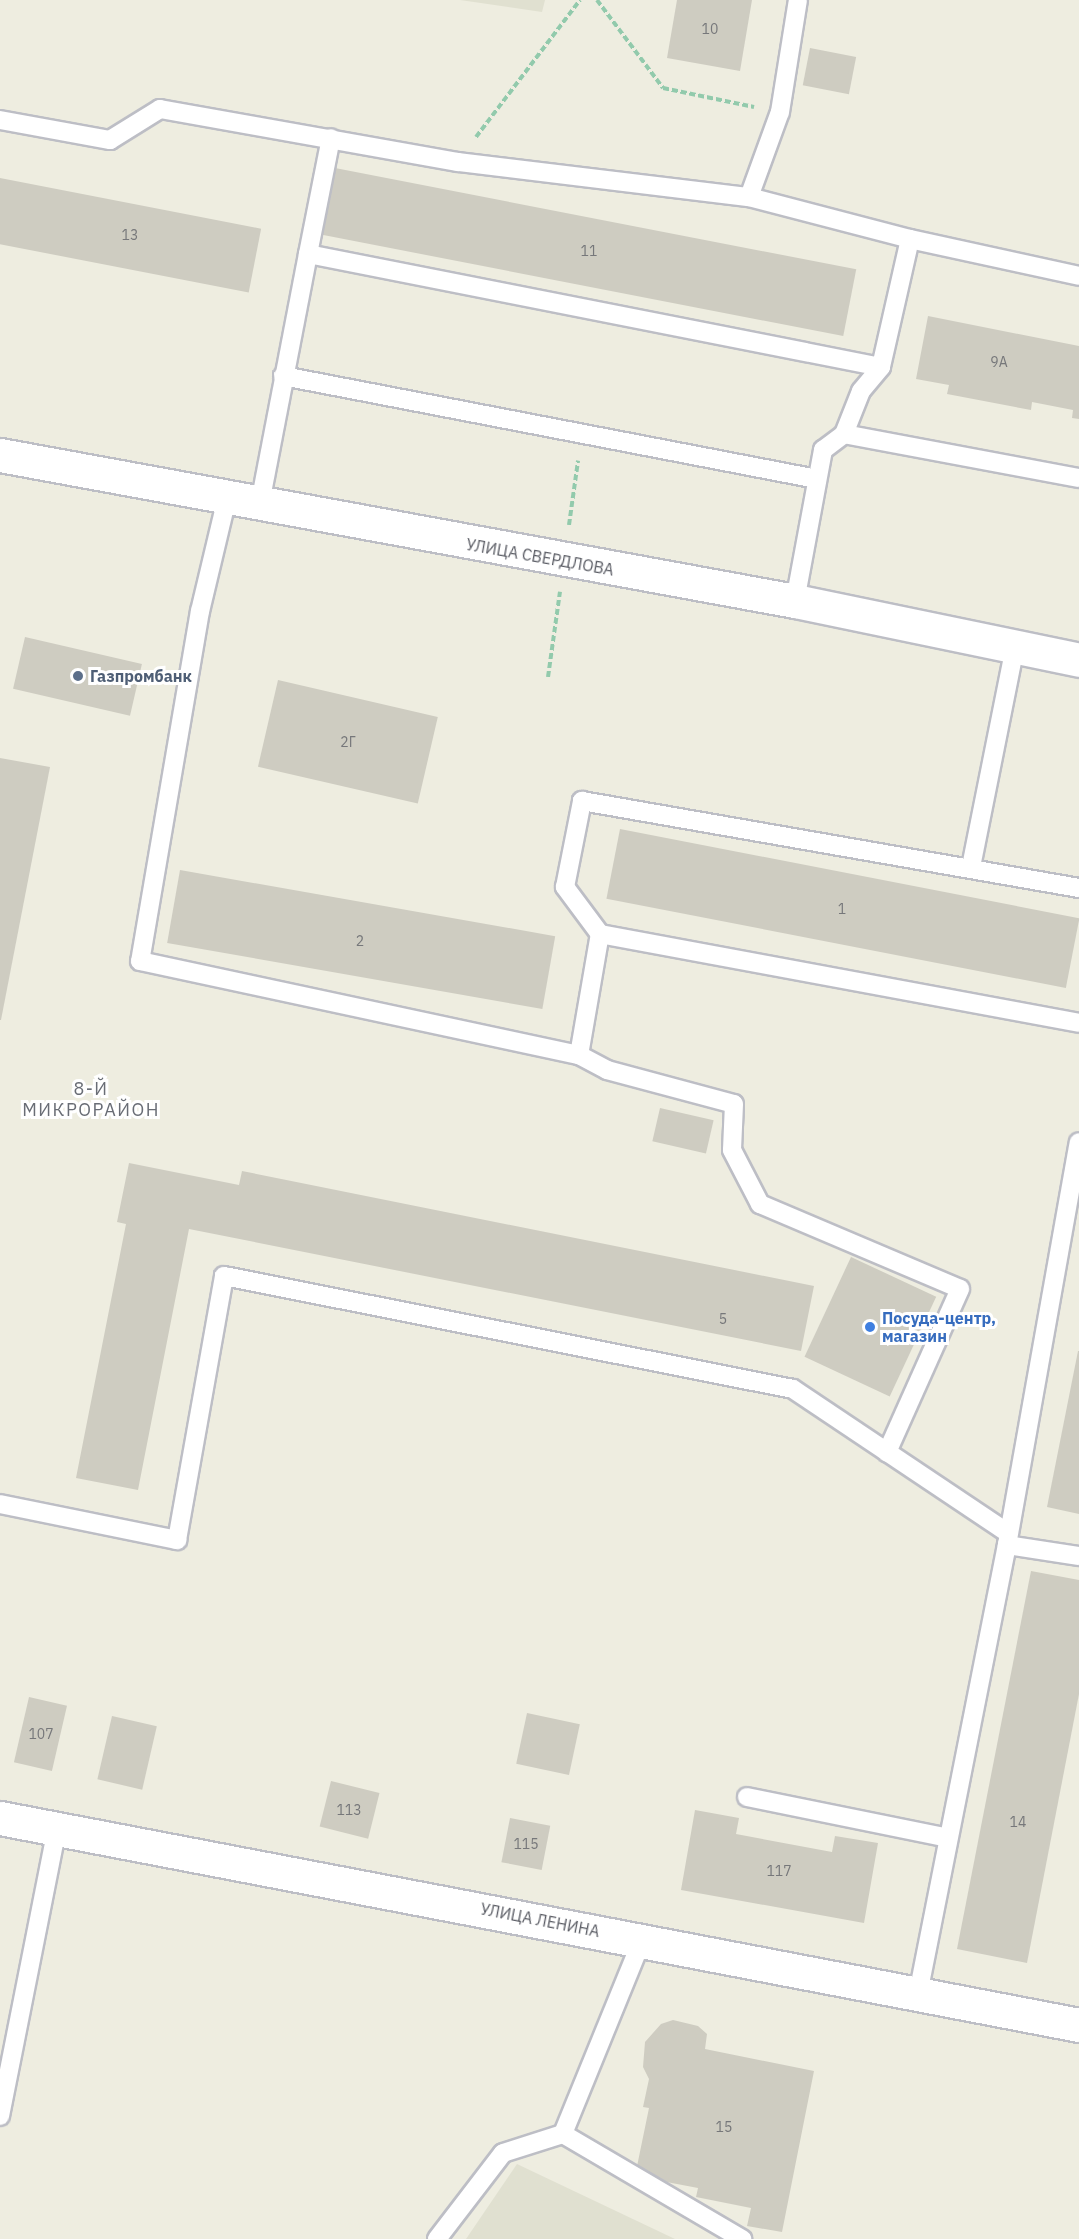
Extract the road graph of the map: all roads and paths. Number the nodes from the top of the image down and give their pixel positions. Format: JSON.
{"nodes":[{"id":1,"x":580,"y":0,"type":"edge"},
{"id":2,"x":597,"y":0,"type":"edge"},
{"id":3,"x":798,"y":0,"type":"edge"},
{"id":4,"x":780,"y":112,"type":"junction"},
{"id":5,"x":0,"y":120,"type":"edge"},
{"id":6,"x":331,"y":138,"type":"junction"},
{"id":7,"x":458,"y":162,"type":"junction"},
{"id":8,"x":749,"y":197,"type":"junction"},
{"id":9,"x":910,"y":239,"type":"junction"},
{"id":10,"x":308,"y":254,"type":"junction"},
{"id":11,"x":1079,"y":276,"type":"edge"},
{"id":12,"x":881,"y":367,"type":"junction"},
{"id":13,"x":283,"y":376,"type":"junction"},
{"id":14,"x":844,"y":434,"type":"junction"},
{"id":15,"x":0,"y":455,"type":"edge"},
{"id":16,"x":1079,"y":478,"type":"edge"},
{"id":17,"x":818,"y":479,"type":"junction"},
{"id":18,"x":227,"y":498,"type":"junction"},
{"id":19,"x":260,"y":504,"type":"junction"},
{"id":20,"x":795,"y":601,"type":"junction"},
{"id":21,"x":1016,"y":647,"type":"junction"},
{"id":22,"x":1079,"y":660,"type":"edge"},
{"id":23,"x":971,"y":867,"type":"junction"},
{"id":24,"x":1079,"y":888,"type":"edge"},
{"id":25,"x":600,"y":934,"type":"junction"},
{"id":26,"x":1079,"y":1023,"type":"edge"},
{"id":27,"x":579,"y":1055,"type":"junction"},
{"id":28,"x":1079,"y":1142,"type":"edge"},
{"id":29,"x":887,"y":1452,"type":"junction"},
{"id":30,"x":0,"y":1504,"type":"edge"},
{"id":31,"x":1007,"y":1538,"type":"junction"},
{"id":32,"x":1079,"y":1556,"type":"edge"},
{"id":33,"x":747,"y":1797,"type":"dead end"},
{"id":34,"x":0,"y":1818,"type":"edge"},
{"id":35,"x":57,"y":1829,"type":"junction"},
{"id":36,"x":948,"y":1838,"type":"junction"},
{"id":37,"x":642,"y":1940,"type":"junction"},
{"id":38,"x":918,"y":1994,"type":"junction"},
{"id":39,"x":1079,"y":2025,"type":"edge"},
{"id":40,"x":0,"y":2116,"type":"edge"},
{"id":41,"x":563,"y":2134,"type":"junction"},
{"id":42,"x":437,"y":2239,"type":"edge"},
{"id":43,"x":742,"y":2239,"type":"edge"}],
"edges":[{"from":1,"to":7,"type":"path"},
{"from":2,"to":4,"type":"path"},
{"from":3,"to":4,"type":"lane"},
{"from":4,"to":8,"type":"lane"},
{"from":5,"to":6,"type":"lane"},
{"from":6,"to":7,"type":"lane"},
{"from":6,"to":10,"type":"lane"},
{"from":7,"to":8,"type":"lane"},
{"from":8,"to":9,"type":"lane"},
{"from":9,"to":11,"type":"lane"},
{"from":9,"to":12,"type":"lane"},
{"from":10,"to":12,"type":"lane"},
{"from":10,"to":13,"type":"lane"},
{"from":12,"to":14,"type":"lane"},
{"from":13,"to":17,"type":"lane"},
{"from":13,"to":19,"type":"lane"},
{"from":14,"to":16,"type":"lane"},
{"from":14,"to":17,"type":"lane"},
{"from":15,"to":18,"type":"main road","name":"УЛИЦА СВЕРДЛОВА"},
{"from":17,"to":20,"type":"lane"},
{"from":18,"to":19,"type":"main road","name":"УЛИЦА СВЕРДЛОВА"},
{"from":18,"to":27,"type":"lane"},
{"from":19,"to":20,"type":"main road","name":"УЛИЦА СВЕРДЛОВА"},
{"from":20,"to":21,"type":"main road","name":"УЛИЦА СВЕРДЛОВА"},
{"from":21,"to":22,"type":"main road","name":"УЛИЦА СВЕРДЛОВА"},
{"from":21,"to":23,"type":"lane"},
{"from":23,"to":24,"type":"lane"},
{"from":23,"to":25,"type":"lane"},
{"from":25,"to":26,"type":"lane"},
{"from":25,"to":27,"type":"lane"},
{"from":27,"to":29,"type":"lane"},
{"from":28,"to":31,"type":"lane"},
{"from":29,"to":30,"type":"lane"},
{"from":29,"to":31,"type":"lane"},
{"from":31,"to":32,"type":"lane"},
{"from":31,"to":36,"type":"lane"},
{"from":33,"to":36,"type":"lane"},
{"from":34,"to":35,"type":"main road","name":"УЛИЦА ЛЕНИНА"},
{"from":35,"to":37,"type":"main road","name":"УЛИЦА ЛЕНИНА"},
{"from":35,"to":40,"type":"lane"},
{"from":36,"to":38,"type":"lane"},
{"from":37,"to":38,"type":"main road","name":"УЛИЦА ЛЕНИНА"},
{"from":37,"to":41,"type":"lane"},
{"from":38,"to":39,"type":"main road","name":"УЛИЦА ЛЕНИНА"},
{"from":41,"to":42,"type":"lane"},
{"from":41,"to":43,"type":"lane"}]}
